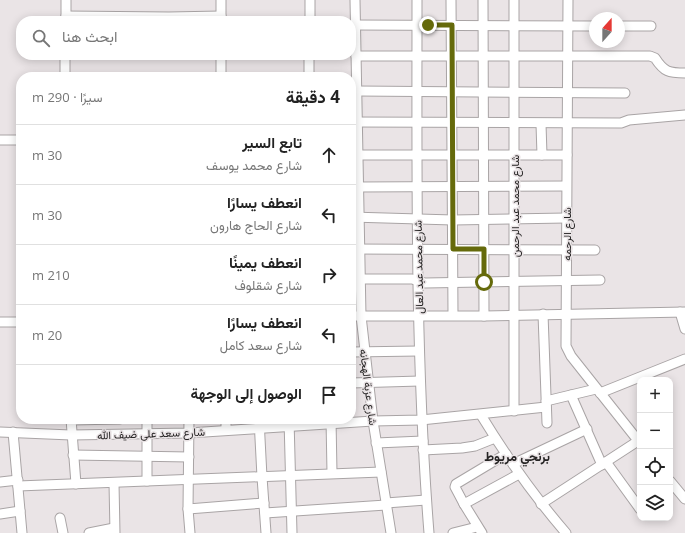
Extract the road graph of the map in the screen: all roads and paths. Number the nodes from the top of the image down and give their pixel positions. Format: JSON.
{"nodes":[{"id":1,"x":66,"y":0,"type":"edge"},
{"id":2,"x":221,"y":0,"type":"edge"},
{"id":3,"x":310,"y":0,"type":"edge"},
{"id":4,"x":355,"y":0,"type":"edge"},
{"id":5,"x":417,"y":0,"type":"edge"},
{"id":6,"x":452,"y":0,"type":"edge"},
{"id":7,"x":483,"y":0,"type":"edge"},
{"id":8,"x":514,"y":0,"type":"edge"},
{"id":9,"x":568,"y":0,"type":"edge"},
{"id":10,"x":66,"y":16,"type":"edge"},
{"id":11,"x":221,"y":16,"type":"edge"},
{"id":12,"x":310,"y":16,"type":"edge"},
{"id":13,"x":355,"y":16,"type":"edge"},
{"id":14,"x":356,"y":25,"type":"edge"},
{"id":15,"x":417,"y":25,"type":"junction"},
{"id":16,"x":452,"y":25,"type":"junction"},
{"id":17,"x":483,"y":25,"type":"junction"},
{"id":18,"x":514,"y":26,"type":"junction"},
{"id":19,"x":568,"y":26,"type":"junction"},
{"id":20,"x":589,"y":26,"type":"edge"},
{"id":21,"x":625,"y":26,"type":"edge"},
{"id":22,"x":650,"y":26,"type":"dead end"},
{"id":23,"x":356,"y":56,"type":"joint"},
{"id":24,"x":417,"y":56,"type":"junction"},
{"id":25,"x":452,"y":56,"type":"junction"},
{"id":26,"x":483,"y":56,"type":"junction"},
{"id":27,"x":514,"y":56,"type":"junction"},
{"id":28,"x":567,"y":56,"type":"junction"},
{"id":29,"x":65,"y":60,"type":"edge"},
{"id":30,"x":221,"y":60,"type":"edge"},
{"id":31,"x":309,"y":60,"type":"edge"},
{"id":32,"x":65,"y":72,"type":"edge"},
{"id":33,"x":221,"y":72,"type":"edge"},
{"id":34,"x":309,"y":72,"type":"edge"},
{"id":35,"x":685,"y":73,"type":"edge"},
{"id":36,"x":357,"y":91,"type":"junction"},
{"id":37,"x":417,"y":92,"type":"junction"},
{"id":38,"x":452,"y":92,"type":"junction"},
{"id":39,"x":483,"y":92,"type":"junction"},
{"id":40,"x":514,"y":92,"type":"junction"},
{"id":41,"x":567,"y":93,"type":"junction"},
{"id":42,"x":625,"y":93,"type":"dead end"},
{"id":43,"x":356,"y":101,"type":"edge"},
{"id":44,"x":685,"y":114,"type":"edge"},
{"id":45,"x":356,"y":122,"type":"edge"},
{"id":46,"x":417,"y":123,"type":"junction"},
{"id":47,"x":452,"y":124,"type":"junction"},
{"id":48,"x":483,"y":124,"type":"junction"},
{"id":49,"x":514,"y":124,"type":"junction"},
{"id":50,"x":541,"y":124,"type":"junction"},
{"id":51,"x":567,"y":124,"type":"junction"},
{"id":52,"x":356,"y":138,"type":"edge"},
{"id":53,"x":0,"y":140,"type":"edge"},
{"id":54,"x":16,"y":140,"type":"edge"},
{"id":55,"x":566,"y":154,"type":"junction"},
{"id":56,"x":358,"y":155,"type":"junction"},
{"id":57,"x":417,"y":155,"type":"junction"},
{"id":58,"x":452,"y":155,"type":"junction"},
{"id":59,"x":483,"y":155,"type":"junction"},
{"id":60,"x":514,"y":155,"type":"junction"},
{"id":61,"x":542,"y":155,"type":"junction"},
{"id":62,"x":356,"y":185,"type":"edge"},
{"id":63,"x":452,"y":186,"type":"junction"},
{"id":64,"x":483,"y":186,"type":"junction"},
{"id":65,"x":514,"y":186,"type":"junction"},
{"id":66,"x":566,"y":186,"type":"junction"},
{"id":67,"x":417,"y":187,"type":"junction"},
{"id":68,"x":356,"y":217,"type":"edge"},
{"id":69,"x":566,"y":218,"type":"junction"},
{"id":70,"x":417,"y":219,"type":"junction"},
{"id":71,"x":483,"y":219,"type":"junction"},
{"id":72,"x":514,"y":219,"type":"junction"},
{"id":73,"x":453,"y":220,"type":"junction"},
{"id":74,"x":356,"y":249,"type":"edge"},
{"id":75,"x":418,"y":249,"type":"junction"},
{"id":76,"x":453,"y":249,"type":"junction"},
{"id":77,"x":484,"y":249,"type":"junction"},
{"id":78,"x":514,"y":249,"type":"junction"},
{"id":79,"x":566,"y":250,"type":"junction"},
{"id":80,"x":595,"y":250,"type":"dead end"},
{"id":81,"x":356,"y":279,"type":"edge"},
{"id":82,"x":566,"y":280,"type":"junction"},
{"id":83,"x":600,"y":280,"type":"dead end"},
{"id":84,"x":418,"y":281,"type":"junction"},
{"id":85,"x":514,"y":281,"type":"junction"},
{"id":86,"x":453,"y":282,"type":"junction"},
{"id":87,"x":484,"y":282,"type":"junction"},
{"id":88,"x":682,"y":312,"type":"edge"},
{"id":89,"x":543,"y":314,"type":"junction"},
{"id":90,"x":565,"y":314,"type":"junction"},
{"id":91,"x":514,"y":315,"type":"junction"},
{"id":92,"x":356,"y":316,"type":"edge"},
{"id":93,"x":361,"y":316,"type":"junction"},
{"id":94,"x":419,"y":316,"type":"junction"},
{"id":95,"x":453,"y":316,"type":"junction"},
{"id":96,"x":484,"y":316,"type":"junction"},
{"id":97,"x":0,"y":322,"type":"edge"},
{"id":98,"x":16,"y":322,"type":"edge"},
{"id":99,"x":685,"y":329,"type":"edge"},
{"id":100,"x":419,"y":351,"type":"junction"},
{"id":101,"x":356,"y":352,"type":"edge"},
{"id":102,"x":364,"y":352,"type":"junction"},
{"id":103,"x":685,"y":359,"type":"edge"},
{"id":104,"x":420,"y":381,"type":"junction"},
{"id":105,"x":356,"y":382,"type":"edge"},
{"id":106,"x":368,"y":382,"type":"junction"},
{"id":107,"x":598,"y":391,"type":"junction"},
{"id":108,"x":572,"y":395,"type":"junction"},
{"id":109,"x":546,"y":404,"type":"junction"},
{"id":110,"x":514,"y":411,"type":"junction"},
{"id":111,"x":481,"y":415,"type":"junction"},
{"id":112,"x":356,"y":420,"type":"edge"},
{"id":113,"x":373,"y":420,"type":"junction"},
{"id":114,"x":421,"y":420,"type":"junction"},
{"id":115,"x":547,"y":423,"type":"dead end"},
{"id":116,"x":71,"y":424,"type":"edge"},
{"id":117,"x":147,"y":424,"type":"edge"},
{"id":118,"x":189,"y":424,"type":"edge"},
{"id":119,"x":226,"y":424,"type":"edge"},
{"id":120,"x":254,"y":424,"type":"edge"},
{"id":121,"x":259,"y":424,"type":"edge"},
{"id":122,"x":289,"y":424,"type":"edge"},
{"id":123,"x":331,"y":424,"type":"edge"},
{"id":124,"x":226,"y":430,"type":"junction"},
{"id":125,"x":587,"y":430,"type":"junction"},
{"id":126,"x":0,"y":432,"type":"edge"},
{"id":127,"x":13,"y":432,"type":"junction"},
{"id":128,"x":189,"y":433,"type":"junction"},
{"id":129,"x":147,"y":434,"type":"junction"},
{"id":130,"x":71,"y":435,"type":"junction"},
{"id":131,"x":495,"y":438,"type":"junction"},
{"id":132,"x":637,"y":440,"type":"edge"},
{"id":133,"x":376,"y":443,"type":"junction"},
{"id":134,"x":637,"y":443,"type":"edge"},
{"id":135,"x":423,"y":445,"type":"junction"},
{"id":136,"x":506,"y":454,"type":"junction"},
{"id":137,"x":73,"y":456,"type":"junction"},
{"id":138,"x":147,"y":457,"type":"junction"},
{"id":139,"x":189,"y":457,"type":"junction"},
{"id":140,"x":513,"y":464,"type":"junction"},
{"id":141,"x":604,"y":464,"type":"junction"},
{"id":142,"x":381,"y":472,"type":"junction"},
{"id":143,"x":332,"y":473,"type":"junction"},
{"id":144,"x":519,"y":474,"type":"junction"},
{"id":145,"x":262,"y":476,"type":"junction"},
{"id":146,"x":291,"y":476,"type":"junction"},
{"id":147,"x":188,"y":479,"type":"junction"},
{"id":148,"x":147,"y":481,"type":"junction"},
{"id":149,"x":0,"y":482,"type":"edge"},
{"id":150,"x":18,"y":483,"type":"junction"},
{"id":151,"x":114,"y":483,"type":"junction"},
{"id":152,"x":76,"y":484,"type":"junction"},
{"id":153,"x":673,"y":485,"type":"edge"},
{"id":154,"x":426,"y":500,"type":"junction"},
{"id":155,"x":685,"y":500,"type":"edge"},
{"id":156,"x":264,"y":503,"type":"junction"},
{"id":157,"x":386,"y":504,"type":"junction"},
{"id":158,"x":464,"y":504,"type":"junction"},
{"id":159,"x":541,"y":504,"type":"junction"},
{"id":160,"x":637,"y":505,"type":"edge"},
{"id":161,"x":188,"y":509,"type":"junction"},
{"id":162,"x":20,"y":511,"type":"junction"},
{"id":163,"x":265,"y":512,"type":"junction"},
{"id":164,"x":292,"y":512,"type":"junction"},
{"id":165,"x":0,"y":514,"type":"edge"},
{"id":166,"x":60,"y":518,"type":"dead end"},
{"id":167,"x":114,"y":530,"type":"edge"},
{"id":168,"x":480,"y":530,"type":"edge"},
{"id":169,"x":22,"y":533,"type":"edge"},
{"id":170,"x":63,"y":533,"type":"edge"},
{"id":171,"x":89,"y":533,"type":"edge"},
{"id":172,"x":190,"y":533,"type":"edge"},
{"id":173,"x":266,"y":533,"type":"edge"},
{"id":174,"x":292,"y":533,"type":"edge"},
{"id":175,"x":391,"y":533,"type":"edge"},
{"id":176,"x":429,"y":533,"type":"edge"},
{"id":177,"x":453,"y":533,"type":"edge"},
{"id":178,"x":566,"y":533,"type":"edge"}],
"edges":[{"from":1,"to":10,"type":"street"},
{"from":2,"to":11,"type":"street"},
{"from":3,"to":12,"type":"street"},
{"from":4,"to":13,"type":"street","name":"شارع عزبة الهجانه"},
{"from":5,"to":15,"type":"street","name":"شارع محمد عبد العال"},
{"from":6,"to":16,"type":"street"},
{"from":7,"to":17,"type":"street"},
{"from":8,"to":18,"type":"street","name":"شارع محمد عبد الرحمن"},
{"from":9,"to":19,"type":"street","name":"شارع الرحمه"},
{"from":14,"to":15,"type":"street"},
{"from":15,"to":16,"type":"street"},
{"from":15,"to":24,"type":"street","name":"شارع محمد عبد العال"},
{"from":16,"to":17,"type":"street"},
{"from":16,"to":25,"type":"street"},
{"from":17,"to":18,"type":"street"},
{"from":17,"to":26,"type":"street"},
{"from":18,"to":19,"type":"street"},
{"from":18,"to":27,"type":"street","name":"شارع محمد عبد الرحمن"},
{"from":19,"to":20,"type":"street"},
{"from":19,"to":28,"type":"street","name":"شارع الرحمه"},
{"from":21,"to":22,"type":"street"},
{"from":23,"to":24,"type":"street"},
{"from":23,"to":36,"type":"street","name":"شارع عزبة الهجانه"},
{"from":24,"to":25,"type":"street"},
{"from":24,"to":37,"type":"street","name":"شارع محمد عبد العال"},
{"from":25,"to":26,"type":"street"},
{"from":25,"to":38,"type":"street"},
{"from":26,"to":27,"type":"street"},
{"from":26,"to":39,"type":"street"},
{"from":27,"to":28,"type":"street"},
{"from":27,"to":40,"type":"street","name":"شارع محمد عبد الرحمن"},
{"from":28,"to":35,"type":"street"},
{"from":28,"to":41,"type":"street","name":"شارع الرحمه"},
{"from":29,"to":32,"type":"street"},
{"from":30,"to":33,"type":"street"},
{"from":31,"to":34,"type":"street"},
{"from":36,"to":37,"type":"street"},
{"from":36,"to":43,"type":"street","name":"شارع عزبة الهجانه"},
{"from":37,"to":38,"type":"street"},
{"from":37,"to":46,"type":"street","name":"شارع محمد عبد العال"},
{"from":38,"to":39,"type":"street"},
{"from":38,"to":47,"type":"street"},
{"from":39,"to":40,"type":"street"},
{"from":39,"to":48,"type":"street"},
{"from":40,"to":41,"type":"street"},
{"from":40,"to":49,"type":"street","name":"شارع محمد عبد الرحمن"},
{"from":41,"to":42,"type":"street"},
{"from":41,"to":51,"type":"street","name":"شارع الرحمه"},
{"from":44,"to":51,"type":"street"},
{"from":45,"to":46,"type":"street"},
{"from":46,"to":47,"type":"street"},
{"from":46,"to":57,"type":"street","name":"شارع محمد عبد العال"},
{"from":47,"to":48,"type":"street"},
{"from":47,"to":58,"type":"street"},
{"from":48,"to":49,"type":"street"},
{"from":48,"to":59,"type":"street"},
{"from":49,"to":50,"type":"street"},
{"from":49,"to":60,"type":"street","name":"شارع محمد عبد الرحمن"},
{"from":50,"to":51,"type":"street"},
{"from":50,"to":61,"type":"street"},
{"from":51,"to":55,"type":"street","name":"شارع الرحمه"},
{"from":52,"to":56,"type":"street","name":"شارع عزبة الهجانه"},
{"from":53,"to":54,"type":"street"},
{"from":55,"to":61,"type":"street"},
{"from":55,"to":66,"type":"street","name":"شارع الرحمه"},
{"from":56,"to":57,"type":"street"},
{"from":56,"to":62,"type":"street","name":"شارع عزبة الهجانه"},
{"from":57,"to":58,"type":"street"},
{"from":57,"to":67,"type":"street","name":"شارع محمد عبد العال"},
{"from":58,"to":59,"type":"street"},
{"from":58,"to":63,"type":"street"},
{"from":59,"to":60,"type":"street"},
{"from":59,"to":64,"type":"street"},
{"from":60,"to":61,"type":"street"},
{"from":60,"to":65,"type":"street","name":"شارع محمد عبد الرحمن"},
{"from":62,"to":67,"type":"street"},
{"from":63,"to":64,"type":"street"},
{"from":63,"to":67,"type":"street"},
{"from":63,"to":73,"type":"street"},
{"from":64,"to":65,"type":"street"},
{"from":64,"to":71,"type":"street"},
{"from":65,"to":66,"type":"street"},
{"from":65,"to":72,"type":"street","name":"شارع محمد عبد الرحمن"},
{"from":66,"to":69,"type":"street","name":"شارع الرحمه"},
{"from":67,"to":70,"type":"street","name":"شارع محمد عبد العال"},
{"from":68,"to":70,"type":"street"},
{"from":69,"to":72,"type":"street"},
{"from":69,"to":79,"type":"street","name":"شارع الرحمه"},
{"from":70,"to":73,"type":"street"},
{"from":70,"to":75,"type":"street","name":"شارع محمد عبد العال"},
{"from":71,"to":72,"type":"street"},
{"from":71,"to":73,"type":"street"},
{"from":71,"to":77,"type":"street"},
{"from":72,"to":78,"type":"street","name":"شارع محمد عبد الرحمن"},
{"from":73,"to":76,"type":"street"},
{"from":74,"to":75,"type":"street"},
{"from":75,"to":76,"type":"street"},
{"from":75,"to":84,"type":"street","name":"شارع محمد عبد العال"},
{"from":76,"to":77,"type":"street"},
{"from":76,"to":86,"type":"street"},
{"from":77,"to":78,"type":"street"},
{"from":77,"to":87,"type":"street"},
{"from":78,"to":79,"type":"street"},
{"from":78,"to":85,"type":"street","name":"شارع محمد عبد الرحمن"},
{"from":79,"to":80,"type":"street"},
{"from":79,"to":82,"type":"street","name":"شارع الرحمه"},
{"from":81,"to":84,"type":"street"},
{"from":81,"to":93,"type":"street","name":"شارع عزبة الهجانه"},
{"from":82,"to":83,"type":"street"},
{"from":82,"to":85,"type":"street"},
{"from":82,"to":90,"type":"street","name":"شارع الرحمه"},
{"from":84,"to":86,"type":"street"},
{"from":84,"to":94,"type":"street","name":"شارع محمد عبد العال"},
{"from":85,"to":87,"type":"street"},
{"from":85,"to":91,"type":"street","name":"شارع محمد عبد الرحمن"},
{"from":86,"to":87,"type":"street"},
{"from":86,"to":95,"type":"street"},
{"from":87,"to":96,"type":"street"},
{"from":88,"to":90,"type":"street"},
{"from":88,"to":99,"type":"street"},
{"from":89,"to":90,"type":"street"},
{"from":89,"to":91,"type":"street"},
{"from":89,"to":109,"type":"street"},
{"from":90,"to":107,"type":"street","name":"شارع الرحمه"},
{"from":91,"to":96,"type":"street"},
{"from":91,"to":110,"type":"street","name":"شارع محمد عبد الرحمن"},
{"from":92,"to":93,"type":"street"},
{"from":93,"to":94,"type":"street"},
{"from":93,"to":102,"type":"street","name":"شارع عزبة الهجانه"},
{"from":94,"to":95,"type":"street"},
{"from":94,"to":100,"type":"street","name":"شارع محمد عبد العال"},
{"from":95,"to":96,"type":"street"},
{"from":97,"to":98,"type":"street"},
{"from":100,"to":102,"type":"street"},
{"from":100,"to":104,"type":"street","name":"شارع محمد عبد العال"},
{"from":101,"to":102,"type":"street"},
{"from":102,"to":106,"type":"street","name":"شارع عزبة الهجانه"},
{"from":103,"to":107,"type":"street","name":"شارع سعد على ضيف الله"},
{"from":104,"to":106,"type":"street"},
{"from":104,"to":114,"type":"street","name":"شارع محمد عبد العال"},
{"from":105,"to":106,"type":"street"},
{"from":106,"to":113,"type":"street","name":"شارع عزبة الهجانه"},
{"from":107,"to":108,"type":"street","name":"شارع سعد على ضيف الله"},
{"from":107,"to":132,"type":"street","name":"شارع الرحمه"},
{"from":108,"to":109,"type":"street","name":"شارع سعد على ضيف الله"},
{"from":108,"to":125,"type":"street"},
{"from":109,"to":110,"type":"street","name":"شارع سعد على ضيف الله"},
{"from":109,"to":115,"type":"street"},
{"from":110,"to":111,"type":"street","name":"شارع سعد على ضيف الله"},
{"from":111,"to":114,"type":"street","name":"شارع سعد على ضيف الله"},
{"from":111,"to":131,"type":"street"},
{"from":112,"to":113,"type":"street","name":"شارع سعد على ضيف الله"},
{"from":113,"to":114,"type":"street","name":"شارع سعد على ضيف الله"},
{"from":113,"to":133,"type":"street","name":"شارع عزبة الهجانه"},
{"from":114,"to":135,"type":"street","name":"شارع محمد عبد العال"},
{"from":116,"to":130,"type":"street"},
{"from":117,"to":129,"type":"street"},
{"from":118,"to":128,"type":"street"},
{"from":119,"to":124,"type":"street"},
{"from":120,"to":124,"type":"street","name":"شارع سعد على ضيف الله"},
{"from":121,"to":145,"type":"street"},
{"from":122,"to":146,"type":"street"},
{"from":123,"to":143,"type":"street"},
{"from":124,"to":128,"type":"street","name":"شارع سعد على ضيف الله"},
{"from":125,"to":140,"type":"street"},
{"from":125,"to":141,"type":"street"},
{"from":126,"to":127,"type":"street","name":"شارع سعد على ضيف الله"},
{"from":127,"to":130,"type":"street","name":"شارع سعد على ضيف الله"},
{"from":127,"to":150,"type":"street"},
{"from":128,"to":129,"type":"street","name":"شارع سعد على ضيف الله"},
{"from":128,"to":139,"type":"street"},
{"from":129,"to":130,"type":"street","name":"شارع سعد على ضيف الله"},
{"from":129,"to":138,"type":"street"},
{"from":130,"to":137,"type":"street"},
{"from":131,"to":135,"type":"street"},
{"from":131,"to":136,"type":"street"},
{"from":133,"to":135,"type":"street"},
{"from":133,"to":142,"type":"street","name":"شارع عزبة الهجانه"},
{"from":134,"to":141,"type":"street"},
{"from":135,"to":154,"type":"street","name":"شارع محمد عبد العال"},
{"from":136,"to":140,"type":"street"},
{"from":136,"to":158,"type":"street"},
{"from":137,"to":138,"type":"street"},
{"from":137,"to":152,"type":"street"},
{"from":138,"to":139,"type":"street"},
{"from":138,"to":148,"type":"street"},
{"from":139,"to":147,"type":"street"},
{"from":140,"to":144,"type":"street"},
{"from":141,"to":159,"type":"street"},
{"from":141,"to":160,"type":"street"},
{"from":142,"to":143,"type":"street"},
{"from":142,"to":157,"type":"street","name":"شارع عزبة الهجانه"},
{"from":143,"to":146,"type":"street"},
{"from":144,"to":158,"type":"street"},
{"from":144,"to":159,"type":"street"},
{"from":145,"to":146,"type":"street"},
{"from":145,"to":147,"type":"street"},
{"from":145,"to":156,"type":"street"},
{"from":146,"to":164,"type":"street"},
{"from":147,"to":148,"type":"street"},
{"from":147,"to":161,"type":"street"},
{"from":148,"to":151,"type":"street"},
{"from":149,"to":150,"type":"street"},
{"from":150,"to":152,"type":"street"},
{"from":150,"to":162,"type":"street"},
{"from":151,"to":152,"type":"street"},
{"from":151,"to":167,"type":"street"},
{"from":153,"to":155,"type":"street"},
{"from":154,"to":157,"type":"street"},
{"from":154,"to":176,"type":"street","name":"شارع محمد عبد العال"},
{"from":156,"to":161,"type":"street"},
{"from":156,"to":163,"type":"street"},
{"from":157,"to":164,"type":"street"},
{"from":157,"to":175,"type":"street","name":"شارع عزبة الهجانه"},
{"from":158,"to":168,"type":"street"},
{"from":159,"to":178,"type":"street"},
{"from":161,"to":172,"type":"street"},
{"from":162,"to":165,"type":"street"},
{"from":162,"to":169,"type":"street"},
{"from":163,"to":164,"type":"street"},
{"from":163,"to":173,"type":"street"},
{"from":164,"to":174,"type":"street"},
{"from":166,"to":170,"type":"street"},
{"from":167,"to":171,"type":"street"},
{"from":168,"to":177,"type":"street"}]}
